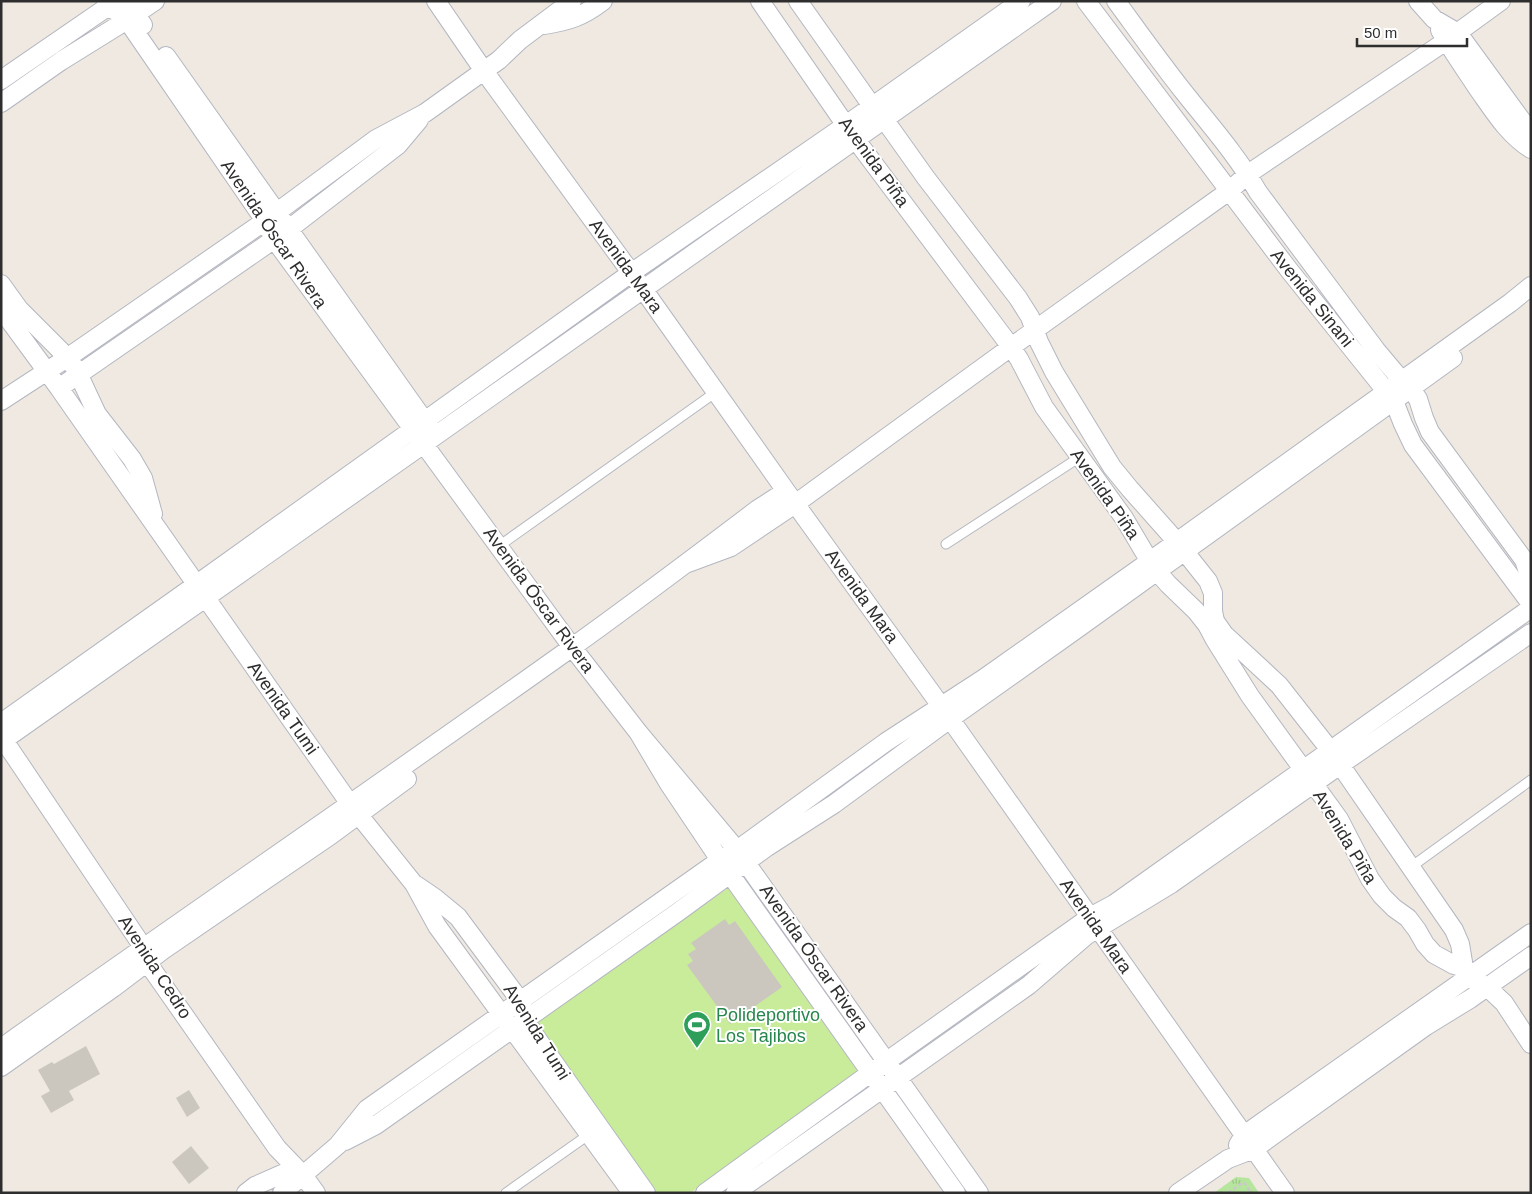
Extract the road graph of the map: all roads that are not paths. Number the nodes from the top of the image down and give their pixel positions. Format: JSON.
{"nodes":[{"id":1,"x":154,"y":1,"type":"edge"},
{"id":2,"x":436,"y":1,"type":"edge"},
{"id":3,"x":572,"y":1,"type":"edge"},
{"id":4,"x":602,"y":1,"type":"edge"},
{"id":5,"x":760,"y":1,"type":"edge"},
{"id":6,"x":798,"y":1,"type":"edge"},
{"id":7,"x":1021,"y":1,"type":"edge"},
{"id":8,"x":1052,"y":1,"type":"edge"},
{"id":9,"x":1086,"y":1,"type":"edge"},
{"id":10,"x":1116,"y":1,"type":"edge"},
{"id":11,"x":1418,"y":1,"type":"edge"},
{"id":12,"x":1497,"y":3,"type":"edge"},
{"id":13,"x":120,"y":7,"type":"edge"},
{"id":14,"x":536,"y":27,"type":"junction"},
{"id":15,"x":1452,"y":37,"type":"junction"},
{"id":16,"x":484,"y":72,"type":"junction"},
{"id":17,"x":1,"y":80,"type":"edge"},
{"id":18,"x":1,"y":103,"type":"edge"},
{"id":19,"x":872,"y":106,"type":"junction"},
{"id":20,"x":425,"y":113,"type":"junction"},
{"id":21,"x":884,"y":119,"type":"junction"},
{"id":22,"x":846,"y":125,"type":"junction"},
{"id":23,"x":1531,"y":134,"type":"edge"},
{"id":24,"x":856,"y":140,"type":"junction"},
{"id":25,"x":1531,"y":150,"type":"edge"},
{"id":26,"x":1248,"y":174,"type":"junction"},
{"id":27,"x":1229,"y":191,"type":"junction"},
{"id":28,"x":271,"y":216,"type":"junction"},
{"id":29,"x":289,"y":229,"type":"junction"},
{"id":30,"x":274,"y":239,"type":"junction"},
{"id":31,"x":631,"y":273,"type":"junction"},
{"id":32,"x":1,"y":284,"type":"edge"},
{"id":33,"x":1531,"y":286,"type":"edge"},
{"id":34,"x":643,"y":289,"type":"junction"},
{"id":35,"x":1531,"y":302,"type":"edge"},
{"id":36,"x":1,"y":309,"type":"edge"},
{"id":37,"x":1035,"y":330,"type":"junction"},
{"id":38,"x":1011,"y":347,"type":"junction"},
{"id":39,"x":67,"y":358,"type":"junction"},
{"id":40,"x":47,"y":372,"type":"junction"},
{"id":41,"x":79,"y":374,"type":"junction"},
{"id":42,"x":1406,"y":384,"type":"junction"},
{"id":43,"x":59,"y":388,"type":"junction"},
{"id":44,"x":716,"y":392,"type":"junction"},
{"id":45,"x":1390,"y":396,"type":"junction"},
{"id":46,"x":1,"y":402,"type":"edge"},
{"id":47,"x":419,"y":426,"type":"junction"},
{"id":48,"x":430,"y":439,"type":"junction"},
{"id":49,"x":1080,"y":456,"type":"junction"},
{"id":50,"x":791,"y":497,"type":"junction"},
{"id":51,"x":158,"y":529,"type":"junction"},
{"id":52,"x":946,"y":544,"type":"dead end"},
{"id":53,"x":499,"y":546,"type":"junction"},
{"id":54,"x":1181,"y":547,"type":"junction"},
{"id":55,"x":1153,"y":566,"type":"junction"},
{"id":56,"x":201,"y":591,"type":"junction"},
{"id":57,"x":1530,"y":604,"type":"edge"},
{"id":58,"x":1531,"y":633,"type":"edge"},
{"id":59,"x":575,"y":651,"type":"junction"},
{"id":60,"x":946,"y":712,"type":"junction"},
{"id":61,"x":638,"y":732,"type":"junction"},
{"id":62,"x":2,"y":735,"type":"edge"},
{"id":63,"x":1335,"y":758,"type":"junction"},
{"id":64,"x":1308,"y":776,"type":"junction"},
{"id":65,"x":1531,"y":780,"type":"edge"},
{"id":66,"x":354,"y":809,"type":"junction"},
{"id":67,"x":742,"y":856,"type":"junction"},
{"id":68,"x":720,"y":860,"type":"junction"},
{"id":69,"x":1411,"y":867,"type":"junction"},
{"id":70,"x":730,"y":874,"type":"junction"},
{"id":71,"x":414,"y":884,"type":"junction"},
{"id":72,"x":1094,"y":923,"type":"junction"},
{"id":73,"x":1531,"y":933,"type":"edge"},
{"id":74,"x":145,"y":954,"type":"junction"},
{"id":75,"x":1531,"y":956,"type":"edge"},
{"id":76,"x":1467,"y":972,"type":"junction"},
{"id":77,"x":1487,"y":987,"type":"junction"},
{"id":78,"x":520,"y":1002,"type":"junction"},
{"id":79,"x":501,"y":1015,"type":"junction"},
{"id":80,"x":527,"y":1019,"type":"junction"},
{"id":81,"x":512,"y":1030,"type":"junction"},
{"id":82,"x":1531,"y":1044,"type":"edge"},
{"id":83,"x":1,"y":1048,"type":"edge"},
{"id":84,"x":887,"y":1061,"type":"junction"},
{"id":85,"x":1,"y":1066,"type":"edge"},
{"id":86,"x":871,"y":1072,"type":"junction"},
{"id":87,"x":898,"y":1078,"type":"junction"},
{"id":88,"x":883,"y":1089,"type":"junction"},
{"id":89,"x":594,"y":1131,"type":"junction"},
{"id":90,"x":1249,"y":1142,"type":"junction"},
{"id":91,"x":338,"y":1145,"type":"junction"},
{"id":92,"x":303,"y":1175,"type":"junction"},
{"id":93,"x":968,"y":1177,"type":"junction"},
{"id":94,"x":952,"y":1191,"type":"edge"},
{"id":95,"x":246,"y":1193,"type":"edge"},
{"id":96,"x":282,"y":1193,"type":"edge"},
{"id":97,"x":316,"y":1193,"type":"edge"},
{"id":98,"x":506,"y":1193,"type":"edge"},
{"id":99,"x":632,"y":1193,"type":"edge"},
{"id":100,"x":646,"y":1193,"type":"edge"},
{"id":101,"x":705,"y":1193,"type":"edge"},
{"id":102,"x":735,"y":1193,"type":"edge"},
{"id":103,"x":979,"y":1193,"type":"edge"},
{"id":104,"x":1178,"y":1193,"type":"edge"},
{"id":105,"x":1285,"y":1193,"type":"edge"}],
"edges":[{"from":1,"to":13,"type":"street"},
{"from":2,"to":16,"type":"street","name":"Avenida Mara"},
{"from":3,"to":14,"type":"street"},
{"from":4,"to":14,"type":"street"},
{"from":5,"to":22,"type":"street","name":"Avenida Piña"},
{"from":6,"to":19,"type":"street","name":"Avenida Piña"},
{"from":7,"to":19,"type":"street"},
{"from":8,"to":21,"type":"street"},
{"from":9,"to":27,"type":"street","name":"Avenida Sinani"},
{"from":10,"to":26,"type":"street","name":"Avenida Sinani"},
{"from":11,"to":15,"type":"street"},
{"from":12,"to":15,"type":"street"},
{"from":13,"to":17,"type":"street"},
{"from":13,"to":18,"type":"street"},
{"from":13,"to":28,"type":"street","name":"Avenida Óscar Rivera"},
{"from":14,"to":16,"type":"street"},
{"from":15,"to":23,"type":"street"},
{"from":15,"to":25,"type":"street"},
{"from":15,"to":26,"type":"street"},
{"from":16,"to":20,"type":"street"},
{"from":16,"to":31,"type":"street","name":"Avenida Mara"},
{"from":19,"to":21,"type":"street","name":"Avenida Piña"},
{"from":19,"to":22,"type":"street"},
{"from":20,"to":28,"type":"street"},
{"from":20,"to":29,"type":"street"},
{"from":21,"to":24,"type":"street"},
{"from":21,"to":37,"type":"street","name":"Avenida Piña"},
{"from":22,"to":24,"type":"street","name":"Avenida Piña"},
{"from":22,"to":31,"type":"street"},
{"from":24,"to":34,"type":"street"},
{"from":24,"to":38,"type":"street","name":"Avenida Piña"},
{"from":26,"to":27,"type":"street"},
{"from":26,"to":42,"type":"street","name":"Avenida Sinani"},
{"from":27,"to":37,"type":"street"},
{"from":27,"to":45,"type":"street","name":"Avenida Sinani"},
{"from":28,"to":29,"type":"street","name":"Avenida Óscar Rivera"},
{"from":28,"to":30,"type":"street","name":"Avenida Óscar Rivera"},
{"from":28,"to":39,"type":"street"},
{"from":29,"to":30,"type":"street"},
{"from":29,"to":47,"type":"street","name":"Avenida Óscar Rivera"},
{"from":30,"to":41,"type":"street"},
{"from":30,"to":47,"type":"street","name":"Avenida Óscar Rivera"},
{"from":31,"to":34,"type":"street","name":"Avenida Mara"},
{"from":31,"to":47,"type":"street"},
{"from":32,"to":39,"type":"street","name":"Avenida Tumi"},
{"from":33,"to":42,"type":"street"},
{"from":34,"to":44,"type":"street","name":"Avenida Mara"},
{"from":34,"to":48,"type":"street"},
{"from":35,"to":42,"type":"street"},
{"from":36,"to":40,"type":"street","name":"Avenida Tumi"},
{"from":37,"to":38,"type":"street"},
{"from":37,"to":54,"type":"street","name":"Avenida Piña"},
{"from":38,"to":49,"type":"street","name":"Avenida Piña"},
{"from":38,"to":50,"type":"street"},
{"from":39,"to":40,"type":"street"},
{"from":39,"to":41,"type":"street","name":"Avenida Tumi"},
{"from":40,"to":43,"type":"street","name":"Avenida Tumi"},
{"from":40,"to":46,"type":"street"},
{"from":41,"to":43,"type":"street"},
{"from":41,"to":51,"type":"street","name":"Avenida Tumi"},
{"from":42,"to":45,"type":"street"},
{"from":42,"to":57,"type":"street","name":"Avenida Sinani"},
{"from":43,"to":51,"type":"street","name":"Avenida Tumi"},
{"from":44,"to":50,"type":"street","name":"Avenida Mara"},
{"from":44,"to":53,"type":"lane"},
{"from":45,"to":54,"type":"street"},
{"from":45,"to":57,"type":"street","name":"Avenida Sinani"},
{"from":47,"to":48,"type":"street","name":"Avenida Óscar Rivera"},
{"from":47,"to":56,"type":"street"},
{"from":48,"to":53,"type":"street","name":"Avenida Óscar Rivera"},
{"from":48,"to":56,"type":"street"},
{"from":49,"to":52,"type":"lane"},
{"from":49,"to":55,"type":"street","name":"Avenida Piña"},
{"from":50,"to":59,"type":"street"},
{"from":50,"to":60,"type":"street","name":"Avenida Mara"},
{"from":51,"to":56,"type":"street","name":"Avenida Tumi"},
{"from":53,"to":59,"type":"street","name":"Avenida Óscar Rivera"},
{"from":54,"to":55,"type":"street"},
{"from":54,"to":63,"type":"street","name":"Avenida Piña"},
{"from":55,"to":60,"type":"street"},
{"from":55,"to":64,"type":"street","name":"Avenida Piña"},
{"from":56,"to":62,"type":"street"},
{"from":56,"to":66,"type":"street","name":"Avenida Tumi"},
{"from":57,"to":63,"type":"street"},
{"from":58,"to":63,"type":"street"},
{"from":59,"to":61,"type":"street","name":"Avenida Óscar Rivera"},
{"from":59,"to":66,"type":"street"},
{"from":60,"to":67,"type":"street"},
{"from":60,"to":72,"type":"street","name":"Avenida Mara"},
{"from":61,"to":67,"type":"street","name":"Avenida Óscar Rivera"},
{"from":61,"to":68,"type":"street","name":"Avenida Óscar Rivera"},
{"from":62,"to":74,"type":"street","name":"Avenida Cedro"},
{"from":63,"to":64,"type":"street"},
{"from":63,"to":69,"type":"street","name":"Avenida Piña"},
{"from":64,"to":72,"type":"street"},
{"from":64,"to":76,"type":"street","name":"Avenida Piña"},
{"from":65,"to":69,"type":"lane"},
{"from":66,"to":71,"type":"street","name":"Avenida Tumi"},
{"from":66,"to":74,"type":"street"},
{"from":67,"to":68,"type":"street"},
{"from":67,"to":70,"type":"street"},
{"from":67,"to":84,"type":"street","name":"Avenida Óscar Rivera"},
{"from":68,"to":70,"type":"street","name":"Avenida Óscar Rivera"},
{"from":68,"to":78,"type":"street"},
{"from":69,"to":76,"type":"street","name":"Avenida Piña"},
{"from":70,"to":80,"type":"street"},
{"from":70,"to":86,"type":"street","name":"Avenida Óscar Rivera"},
{"from":71,"to":78,"type":"street","name":"Avenida Tumi"},
{"from":71,"to":79,"type":"street","name":"Avenida Tumi"},
{"from":72,"to":84,"type":"street"},
{"from":72,"to":87,"type":"street"},
{"from":72,"to":90,"type":"street","name":"Avenida Mara"},
{"from":73,"to":76,"type":"street"},
{"from":74,"to":83,"type":"street"},
{"from":74,"to":85,"type":"street"},
{"from":74,"to":92,"type":"street","name":"Avenida Cedro"},
{"from":75,"to":77,"type":"street"},
{"from":76,"to":77,"type":"street","name":"Avenida Piña"},
{"from":76,"to":90,"type":"street"},
{"from":77,"to":82,"type":"street","name":"Avenida Piña"},
{"from":77,"to":90,"type":"street"},
{"from":78,"to":79,"type":"street"},
{"from":78,"to":80,"type":"street","name":"Avenida Tumi"},
{"from":79,"to":81,"type":"street","name":"Avenida Tumi"},
{"from":79,"to":91,"type":"street"},
{"from":80,"to":81,"type":"street"},
{"from":80,"to":89,"type":"street","name":"Avenida Tumi"},
{"from":81,"to":89,"type":"street","name":"Avenida Tumi"},
{"from":81,"to":91,"type":"street"},
{"from":84,"to":86,"type":"street"},
{"from":84,"to":87,"type":"street","name":"Avenida Óscar Rivera"},
{"from":86,"to":88,"type":"street","name":"Avenida Óscar Rivera"},
{"from":86,"to":101,"type":"street"},
{"from":87,"to":88,"type":"street"},
{"from":87,"to":93,"type":"street","name":"Avenida Óscar Rivera"},
{"from":88,"to":94,"type":"street","name":"Avenida Óscar Rivera"},
{"from":88,"to":102,"type":"street"},
{"from":89,"to":98,"type":"lane"},
{"from":89,"to":99,"type":"street","name":"Avenida Tumi"},
{"from":89,"to":100,"type":"street","name":"Avenida Tumi"},
{"from":90,"to":104,"type":"street"},
{"from":90,"to":105,"type":"street","name":"Avenida Mara"},
{"from":91,"to":92,"type":"street"},
{"from":92,"to":95,"type":"street"},
{"from":92,"to":96,"type":"street"},
{"from":92,"to":97,"type":"street","name":"Avenida Cedro"},
{"from":93,"to":94,"type":"lane"},
{"from":93,"to":103,"type":"street","name":"Avenida Óscar Rivera"}]}
